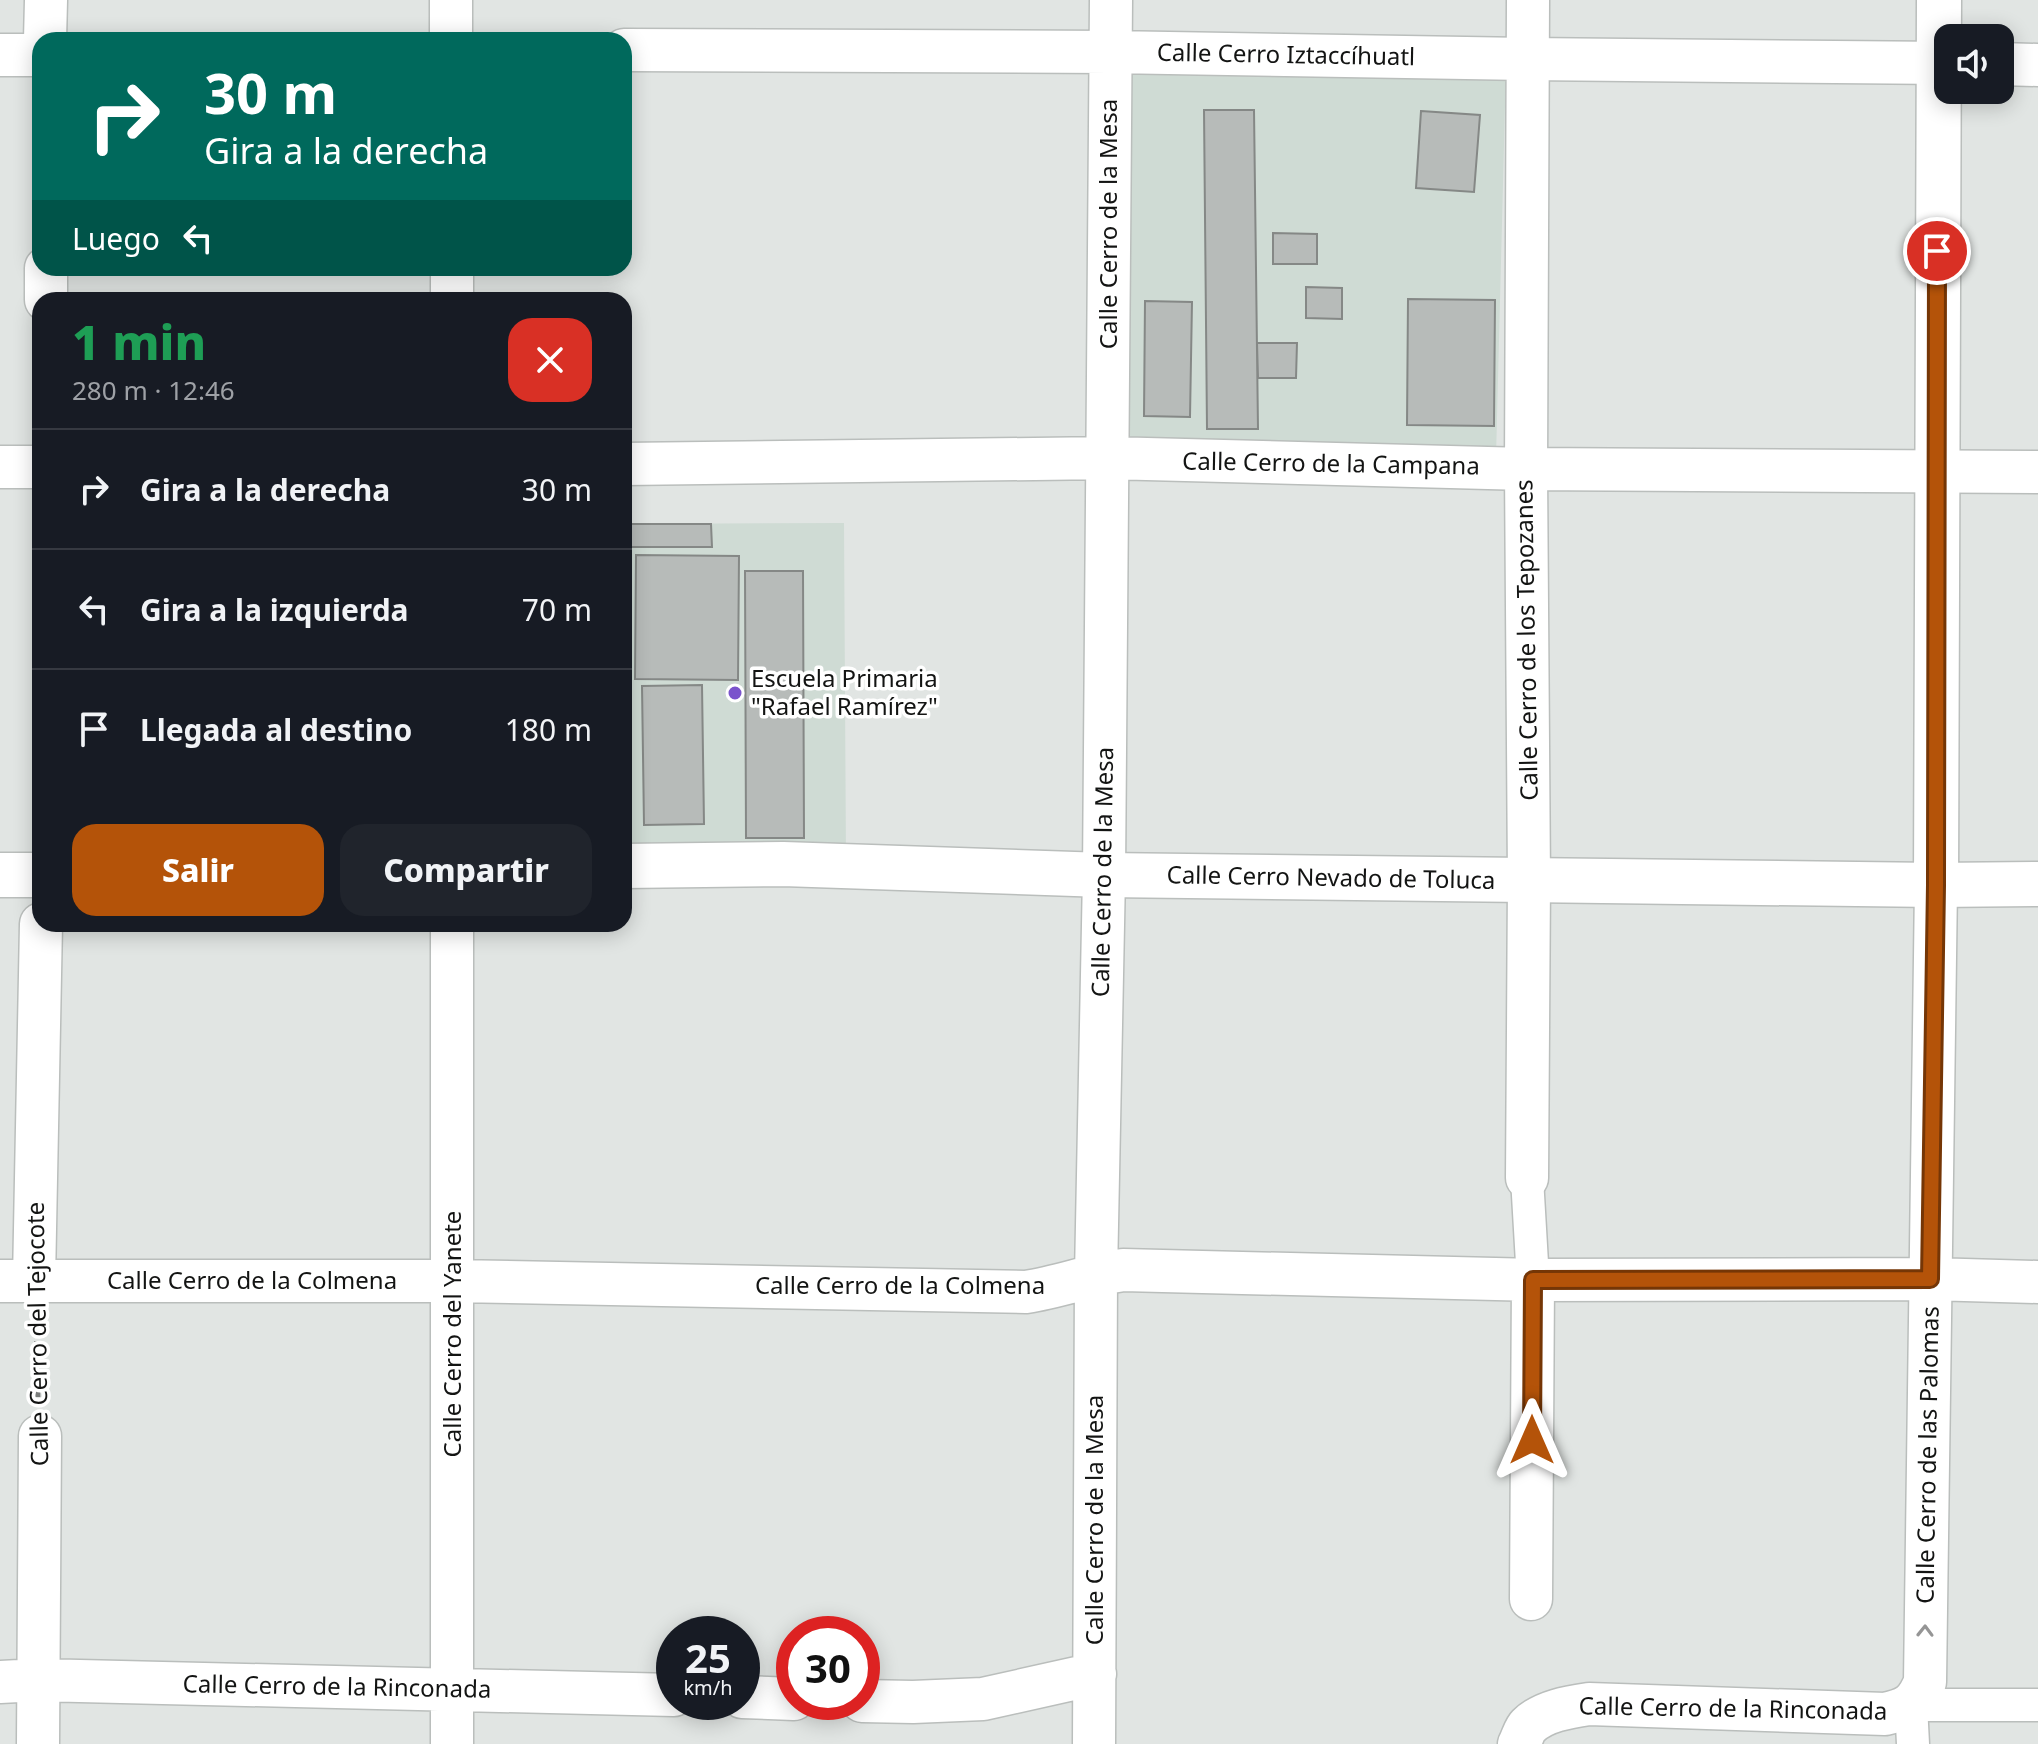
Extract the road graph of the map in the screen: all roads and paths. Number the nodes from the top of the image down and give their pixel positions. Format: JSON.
{"nodes":[{"id":1,"x":46,"y":0,"type":"edge"},
{"id":2,"x":451,"y":0,"type":"edge"},
{"id":3,"x":1111,"y":0,"type":"edge"},
{"id":4,"x":1528,"y":0,"type":"edge"},
{"id":5,"x":1939,"y":0,"type":"edge"},
{"id":6,"x":1941,"y":24,"type":"edge"},
{"id":7,"x":45,"y":32,"type":"edge"},
{"id":8,"x":451,"y":32,"type":"edge"},
{"id":9,"x":632,"y":50,"type":"edge"},
{"id":10,"x":1110,"y":52,"type":"junction"},
{"id":11,"x":0,"y":55,"type":"edge"},
{"id":12,"x":32,"y":55,"type":"edge"},
{"id":13,"x":1527,"y":59,"type":"junction"},
{"id":14,"x":1934,"y":63,"type":"edge"},
{"id":15,"x":2014,"y":64,"type":"edge"},
{"id":16,"x":2038,"y":65,"type":"edge"},
{"id":17,"x":1942,"y":104,"type":"edge"},
{"id":18,"x":1108,"y":458,"type":"junction"},
{"id":19,"x":632,"y":464,"type":"edge"},
{"id":20,"x":0,"y":467,"type":"edge"},
{"id":21,"x":32,"y":467,"type":"edge"},
{"id":22,"x":1526,"y":469,"type":"junction"},
{"id":23,"x":1936,"y":471,"type":"junction"},
{"id":24,"x":2038,"y":472,"type":"edge"},
{"id":25,"x":632,"y":866,"type":"edge"},
{"id":26,"x":0,"y":875,"type":"edge"},
{"id":27,"x":32,"y":875,"type":"edge"},
{"id":28,"x":1104,"y":875,"type":"junction"},
{"id":29,"x":1529,"y":881,"type":"junction"},
{"id":30,"x":2038,"y":884,"type":"edge"},
{"id":31,"x":1936,"y":885,"type":"junction"},
{"id":32,"x":40,"y":932,"type":"edge"},
{"id":33,"x":452,"y":932,"type":"edge"},
{"id":34,"x":1527,"y":1178,"type":"joint"},
{"id":35,"x":1096,"y":1275,"type":"junction"},
{"id":36,"x":1930,"y":1279,"type":"junction"},
{"id":37,"x":17,"y":1280,"type":"edge"},
{"id":38,"x":1533,"y":1280,"type":"junction"},
{"id":39,"x":453,"y":1281,"type":"junction"},
{"id":40,"x":2038,"y":1282,"type":"edge"},
{"id":41,"x":40,"y":1436,"type":"joint"},
{"id":42,"x":1531,"y":1599,"type":"dead end"},
{"id":43,"x":1095,"y":1674,"type":"junction"},
{"id":44,"x":19,"y":1681,"type":"edge"},
{"id":45,"x":452,"y":1689,"type":"junction"},
{"id":46,"x":656,"y":1695,"type":"edge"},
{"id":47,"x":880,"y":1701,"type":"edge"},
{"id":48,"x":2038,"y":1705,"type":"edge"},
{"id":49,"x":1912,"y":1724,"type":"edge"},
{"id":50,"x":1523,"y":1736,"type":"edge"},
{"id":51,"x":38,"y":1744,"type":"edge"},
{"id":52,"x":452,"y":1744,"type":"edge"},
{"id":53,"x":1094,"y":1744,"type":"edge"}],
"edges":[{"from":1,"to":7,"type":"street"},
{"from":2,"to":8,"type":"street"},
{"from":3,"to":10,"type":"street","name":"Calle Cerro de la Mesa"},
{"from":4,"to":13,"type":"street","name":"Calle Cerro de los Tepozanes"},
{"from":5,"to":6,"type":"street","name":"Calle Cerro de las Palomas"},
{"from":9,"to":10,"type":"street","name":"Calle Cerro Iztaccíhuatl"},
{"from":10,"to":13,"type":"street","name":"Calle Cerro Iztaccíhuatl"},
{"from":10,"to":18,"type":"street","name":"Calle Cerro de la Mesa"},
{"from":11,"to":12,"type":"street"},
{"from":13,"to":14,"type":"street","name":"Calle Cerro Iztaccíhuatl"},
{"from":13,"to":22,"type":"street","name":"Calle Cerro de los Tepozanes"},
{"from":15,"to":16,"type":"street"},
{"from":17,"to":23,"type":"street","name":"Calle Cerro de las Palomas"},
{"from":18,"to":19,"type":"street","name":"Calle Cerro de la Campana"},
{"from":18,"to":22,"type":"street","name":"Calle Cerro de la Campana"},
{"from":18,"to":28,"type":"street","name":"Calle Cerro de la Mesa"},
{"from":20,"to":21,"type":"street"},
{"from":22,"to":23,"type":"street","name":"Calle Cerro de la Campana"},
{"from":22,"to":29,"type":"street","name":"Calle Cerro de los Tepozanes"},
{"from":23,"to":24,"type":"street","name":"Calle Cerro de la Campana"},
{"from":23,"to":31,"type":"street","name":"Calle Cerro de las Palomas"},
{"from":25,"to":28,"type":"street","name":"Calle Cerro Nevado de Toluca"},
{"from":26,"to":27,"type":"street"},
{"from":28,"to":29,"type":"street","name":"Calle Cerro Nevado de Toluca"},
{"from":28,"to":35,"type":"street","name":"Calle Cerro de la Mesa"},
{"from":29,"to":31,"type":"street","name":"Calle Cerro Nevado de Toluca"},
{"from":29,"to":34,"type":"street","name":"Calle Cerro de los Tepozanes"},
{"from":30,"to":31,"type":"street","name":"Calle Cerro Nevado de Toluca"},
{"from":31,"to":36,"type":"street","name":"Calle Cerro de las Palomas"},
{"from":32,"to":37,"type":"street","name":"Calle Cerro del Tejocote"},
{"from":33,"to":39,"type":"street","name":"Calle Cerro del Yanete"},
{"from":34,"to":38,"type":"street","name":"Calle Cerro de los Tepozanes"},
{"from":35,"to":38,"type":"street","name":"Calle Cerro de la Colmena"},
{"from":35,"to":39,"type":"street","name":"Calle Cerro de la Colmena"},
{"from":35,"to":43,"type":"street","name":"Calle Cerro de la Mesa"},
{"from":36,"to":38,"type":"street","name":"Calle Cerro de la Colmena"},
{"from":36,"to":40,"type":"street","name":"Calle Cerro de la Colmena"},
{"from":49,"to":36,"type":"street","name":"Calle Cerro de las Palomas","one_way":true},
{"from":37,"to":39,"type":"street","name":"Calle Cerro de la Colmena"},
{"from":37,"to":41,"type":"path","name":"Calle Cerro del Tejocote"},
{"from":38,"to":42,"type":"street"},
{"from":39,"to":45,"type":"street","name":"Calle Cerro del Yanete"},
{"from":41,"to":44,"type":"street","name":"Calle Cerro del Tejocote"},
{"from":43,"to":47,"type":"street"},
{"from":43,"to":53,"type":"street","name":"Calle Cerro de la Mesa"},
{"from":44,"to":45,"type":"street","name":"Calle Cerro de la Rinconada"},
{"from":44,"to":51,"type":"street","name":"Calle Cerro del Tejocote"},
{"from":45,"to":46,"type":"street","name":"Calle Cerro de la Rinconada"},
{"from":45,"to":52,"type":"street","name":"Calle Cerro del Yanete"},
{"from":48,"to":49,"type":"street","name":"Calle Cerro de la Rinconada"},
{"from":49,"to":50,"type":"street","name":"Calle Cerro de la Rinconada"}]}
